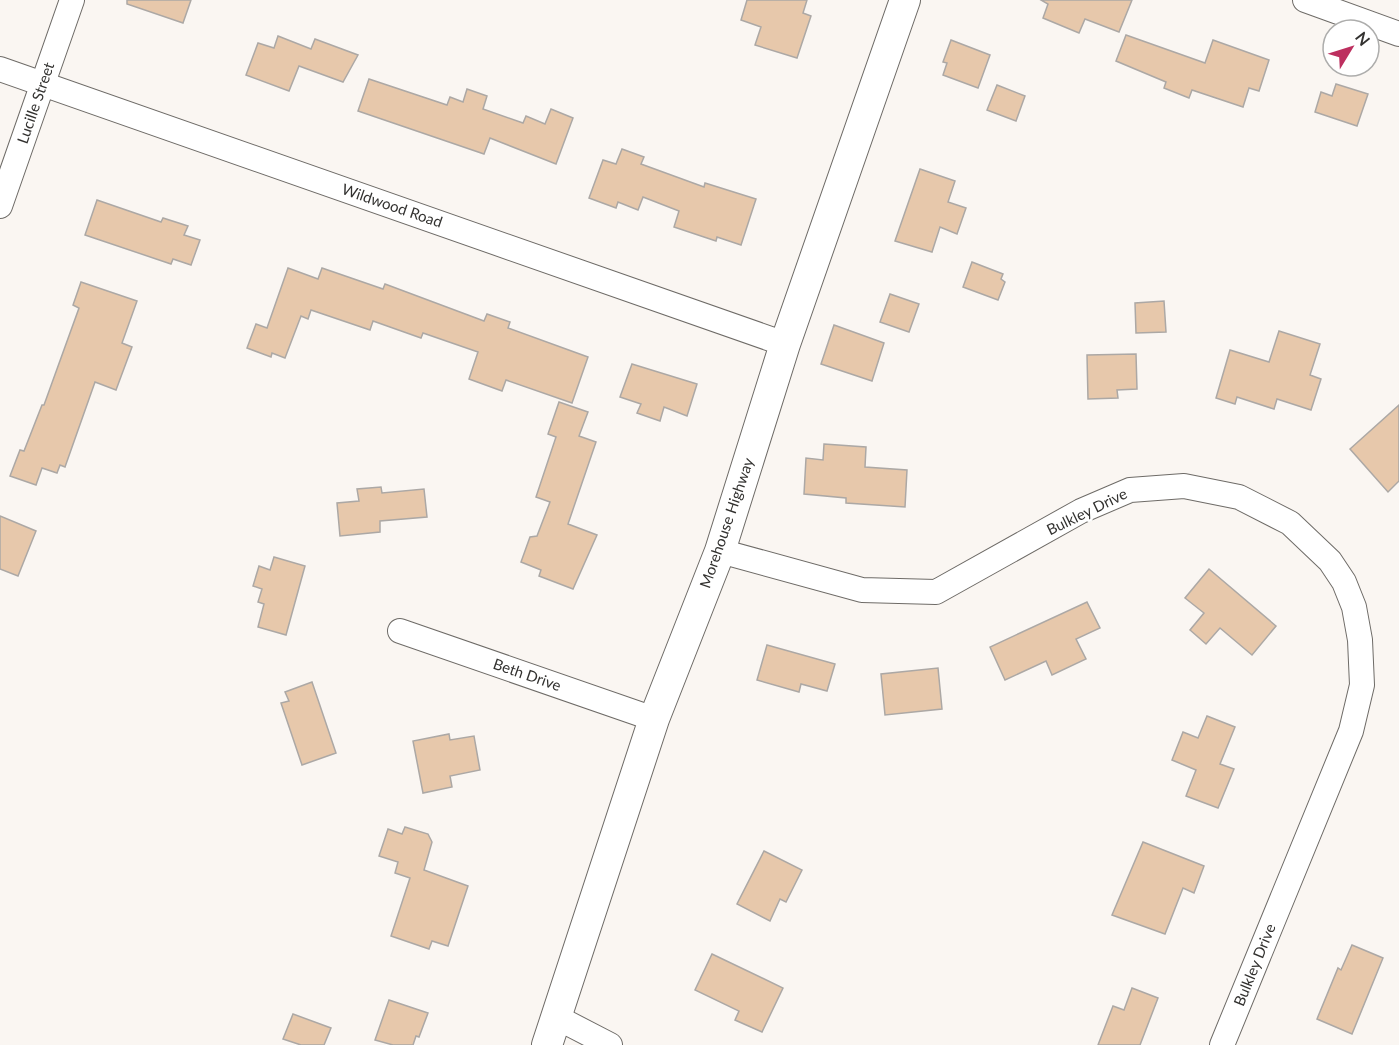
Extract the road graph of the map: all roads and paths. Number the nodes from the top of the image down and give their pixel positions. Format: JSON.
{"nodes":[{"id":1,"x":72,"y":0,"type":"edge"},
{"id":2,"x":905,"y":0,"type":"edge"},
{"id":3,"x":1305,"y":0,"type":"edge"},
{"id":4,"x":1399,"y":34,"type":"edge"},
{"id":5,"x":0,"y":69,"type":"edge"},
{"id":6,"x":42,"y":83,"type":"junction"},
{"id":7,"x":0,"y":206,"type":"edge"},
{"id":8,"x":785,"y":344,"type":"junction"},
{"id":9,"x":720,"y":551,"type":"junction"},
{"id":10,"x":400,"y":631,"type":"dead end"},
{"id":11,"x":654,"y":719,"type":"junction"},
{"id":12,"x":551,"y":1031,"type":"edge"},
{"id":13,"x":610,"y":1045,"type":"edge"},
{"id":14,"x":1222,"y":1045,"type":"edge"}],
"edges":[{"from":1,"to":6,"type":"street","name":"Lucille Street"},
{"from":2,"to":8,"type":"street","name":"Morehouse Highway"},
{"from":3,"to":4,"type":"street"},
{"from":5,"to":6,"type":"street","name":"Wildwood Road"},
{"from":6,"to":7,"type":"street","name":"Lucille Street"},
{"from":6,"to":8,"type":"street","name":"Wildwood Road"},
{"from":8,"to":9,"type":"street","name":"Morehouse Highway"},
{"from":9,"to":11,"type":"street","name":"Morehouse Highway"},
{"from":9,"to":14,"type":"street","name":"Bulkley Drive"},
{"from":10,"to":11,"type":"street","name":"Beth Drive"},
{"from":11,"to":12,"type":"street","name":"Morehouse Highway"},
{"from":12,"to":13,"type":"street"}]}
